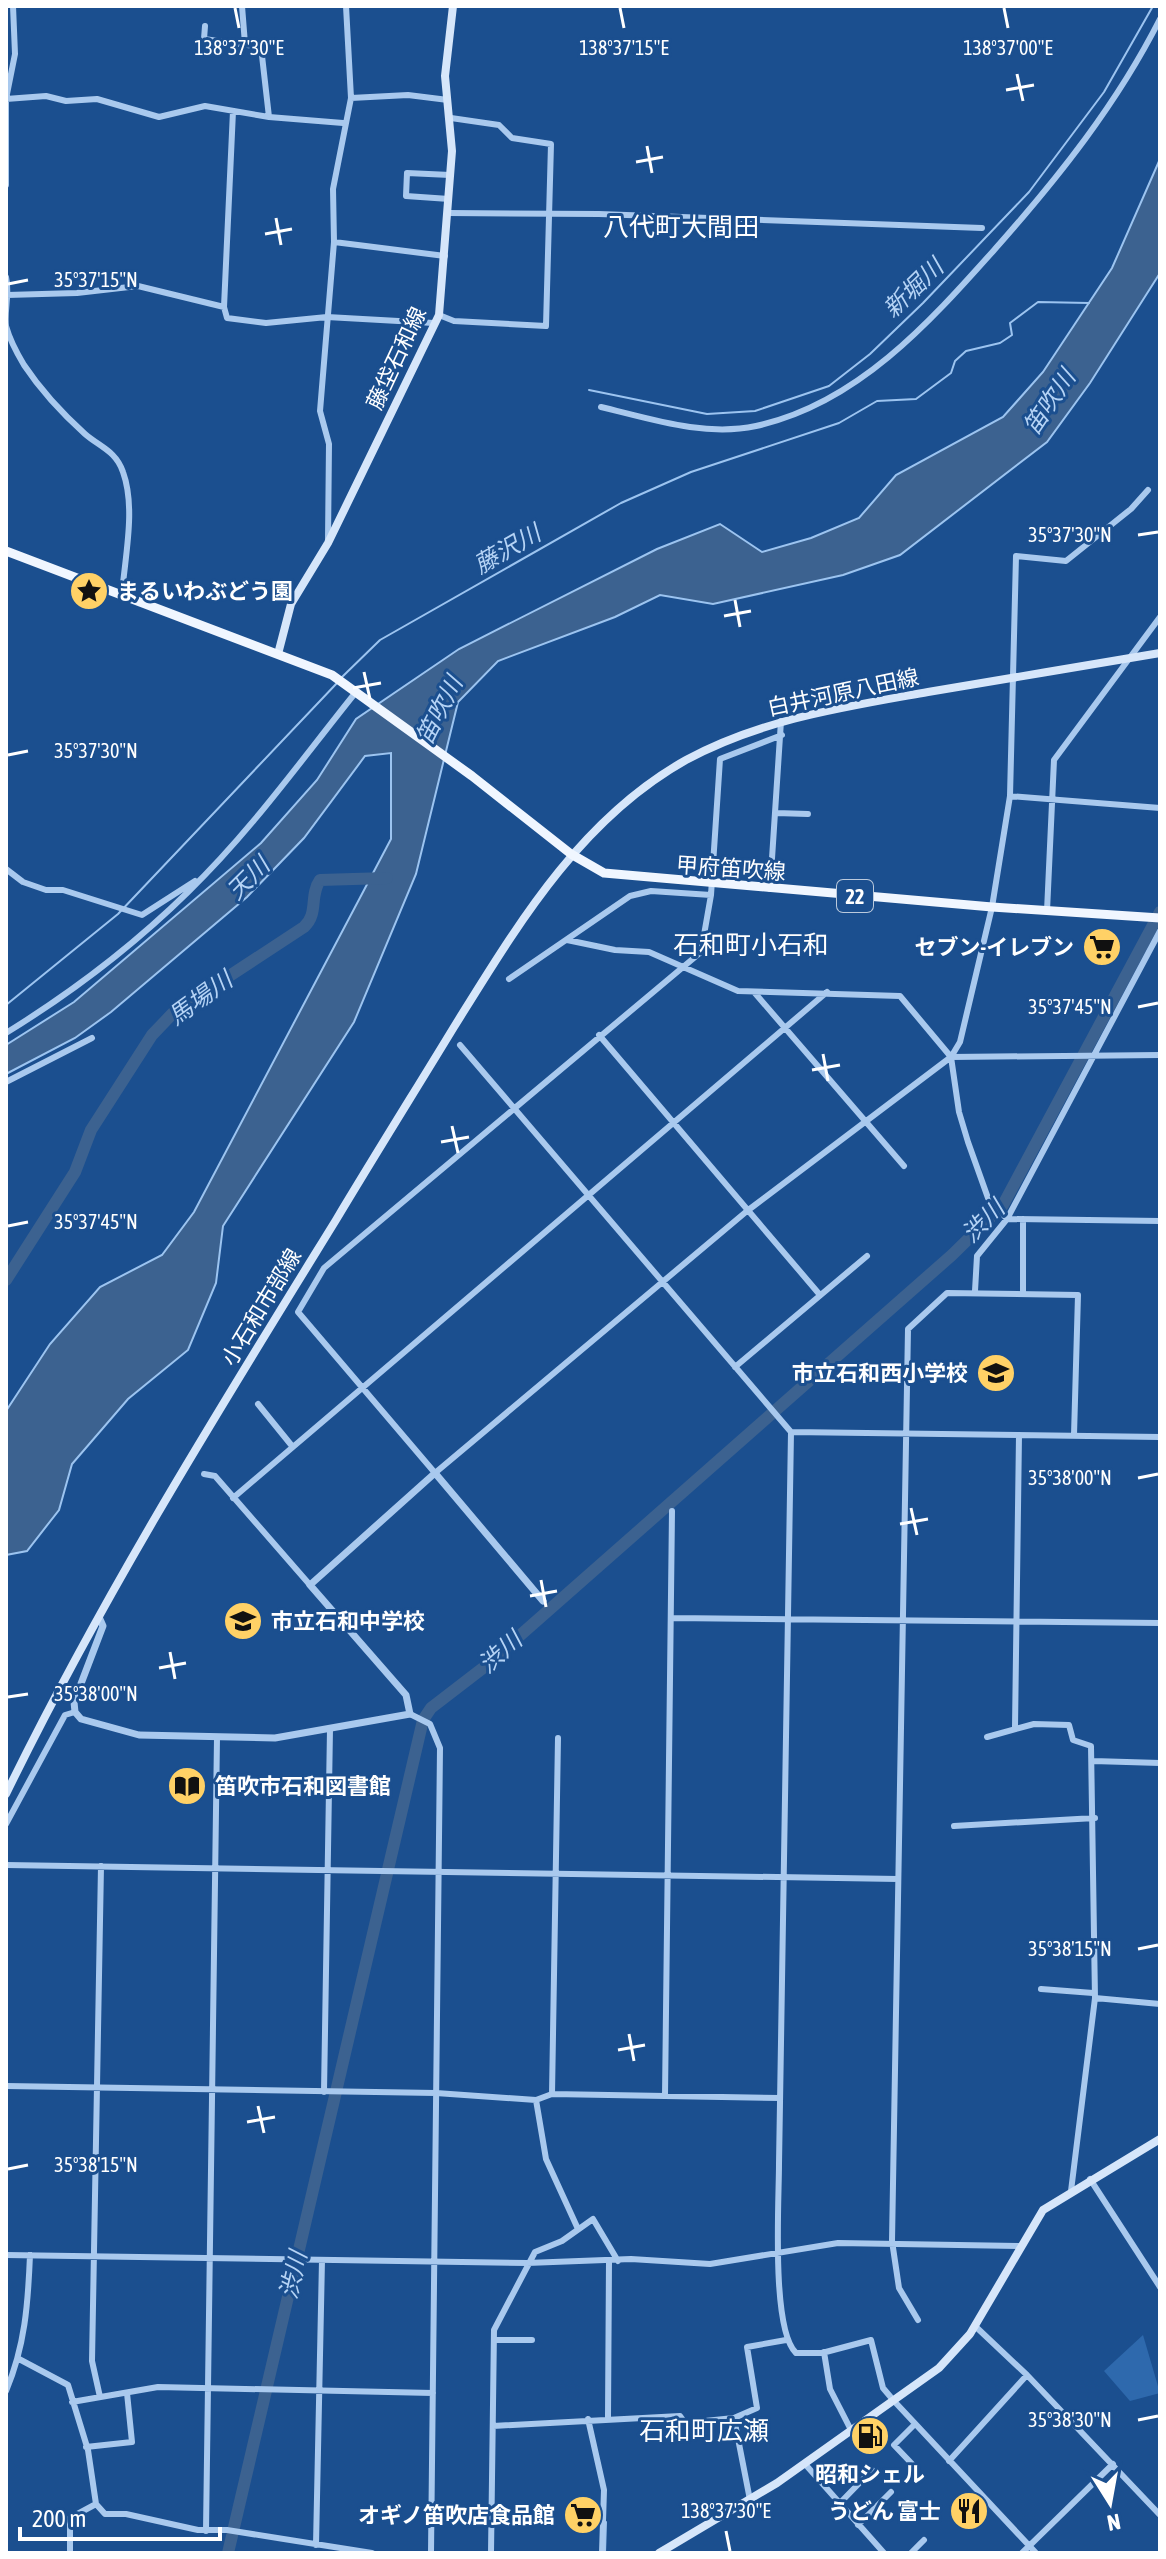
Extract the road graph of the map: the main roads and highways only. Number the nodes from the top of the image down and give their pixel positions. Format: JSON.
{"nodes":[{"id":1,"x":453,"y":6,"type":"edge"},
{"id":2,"x":6,"y":551,"type":"edge"},
{"id":3,"x":1160,"y":653,"type":"edge"},
{"id":4,"x":278,"y":654,"type":"junction"},
{"id":5,"x":568,"y":852,"type":"junction"},
{"id":6,"x":1160,"y":918,"type":"edge"},
{"id":7,"x":6,"y":1794,"type":"edge"},
{"id":8,"x":1160,"y":2139,"type":"edge"},
{"id":9,"x":659,"y":2553,"type":"edge"}],
"edges":[{"from":1,"to":4,"type":"main road","name":"藤垈石和線"},
{"from":2,"to":4,"type":"main road","number":"22"},
{"from":3,"to":5,"type":"main road","name":"白井河原八田線"},
{"from":4,"to":5,"type":"main road","name":"甲府笛吹線","number":"22"},
{"from":5,"to":6,"type":"main road","name":"甲府笛吹線","number":"22"},
{"from":5,"to":7,"type":"main road","name":"小石和市部線"},
{"from":8,"to":9,"type":"main road"}]}
